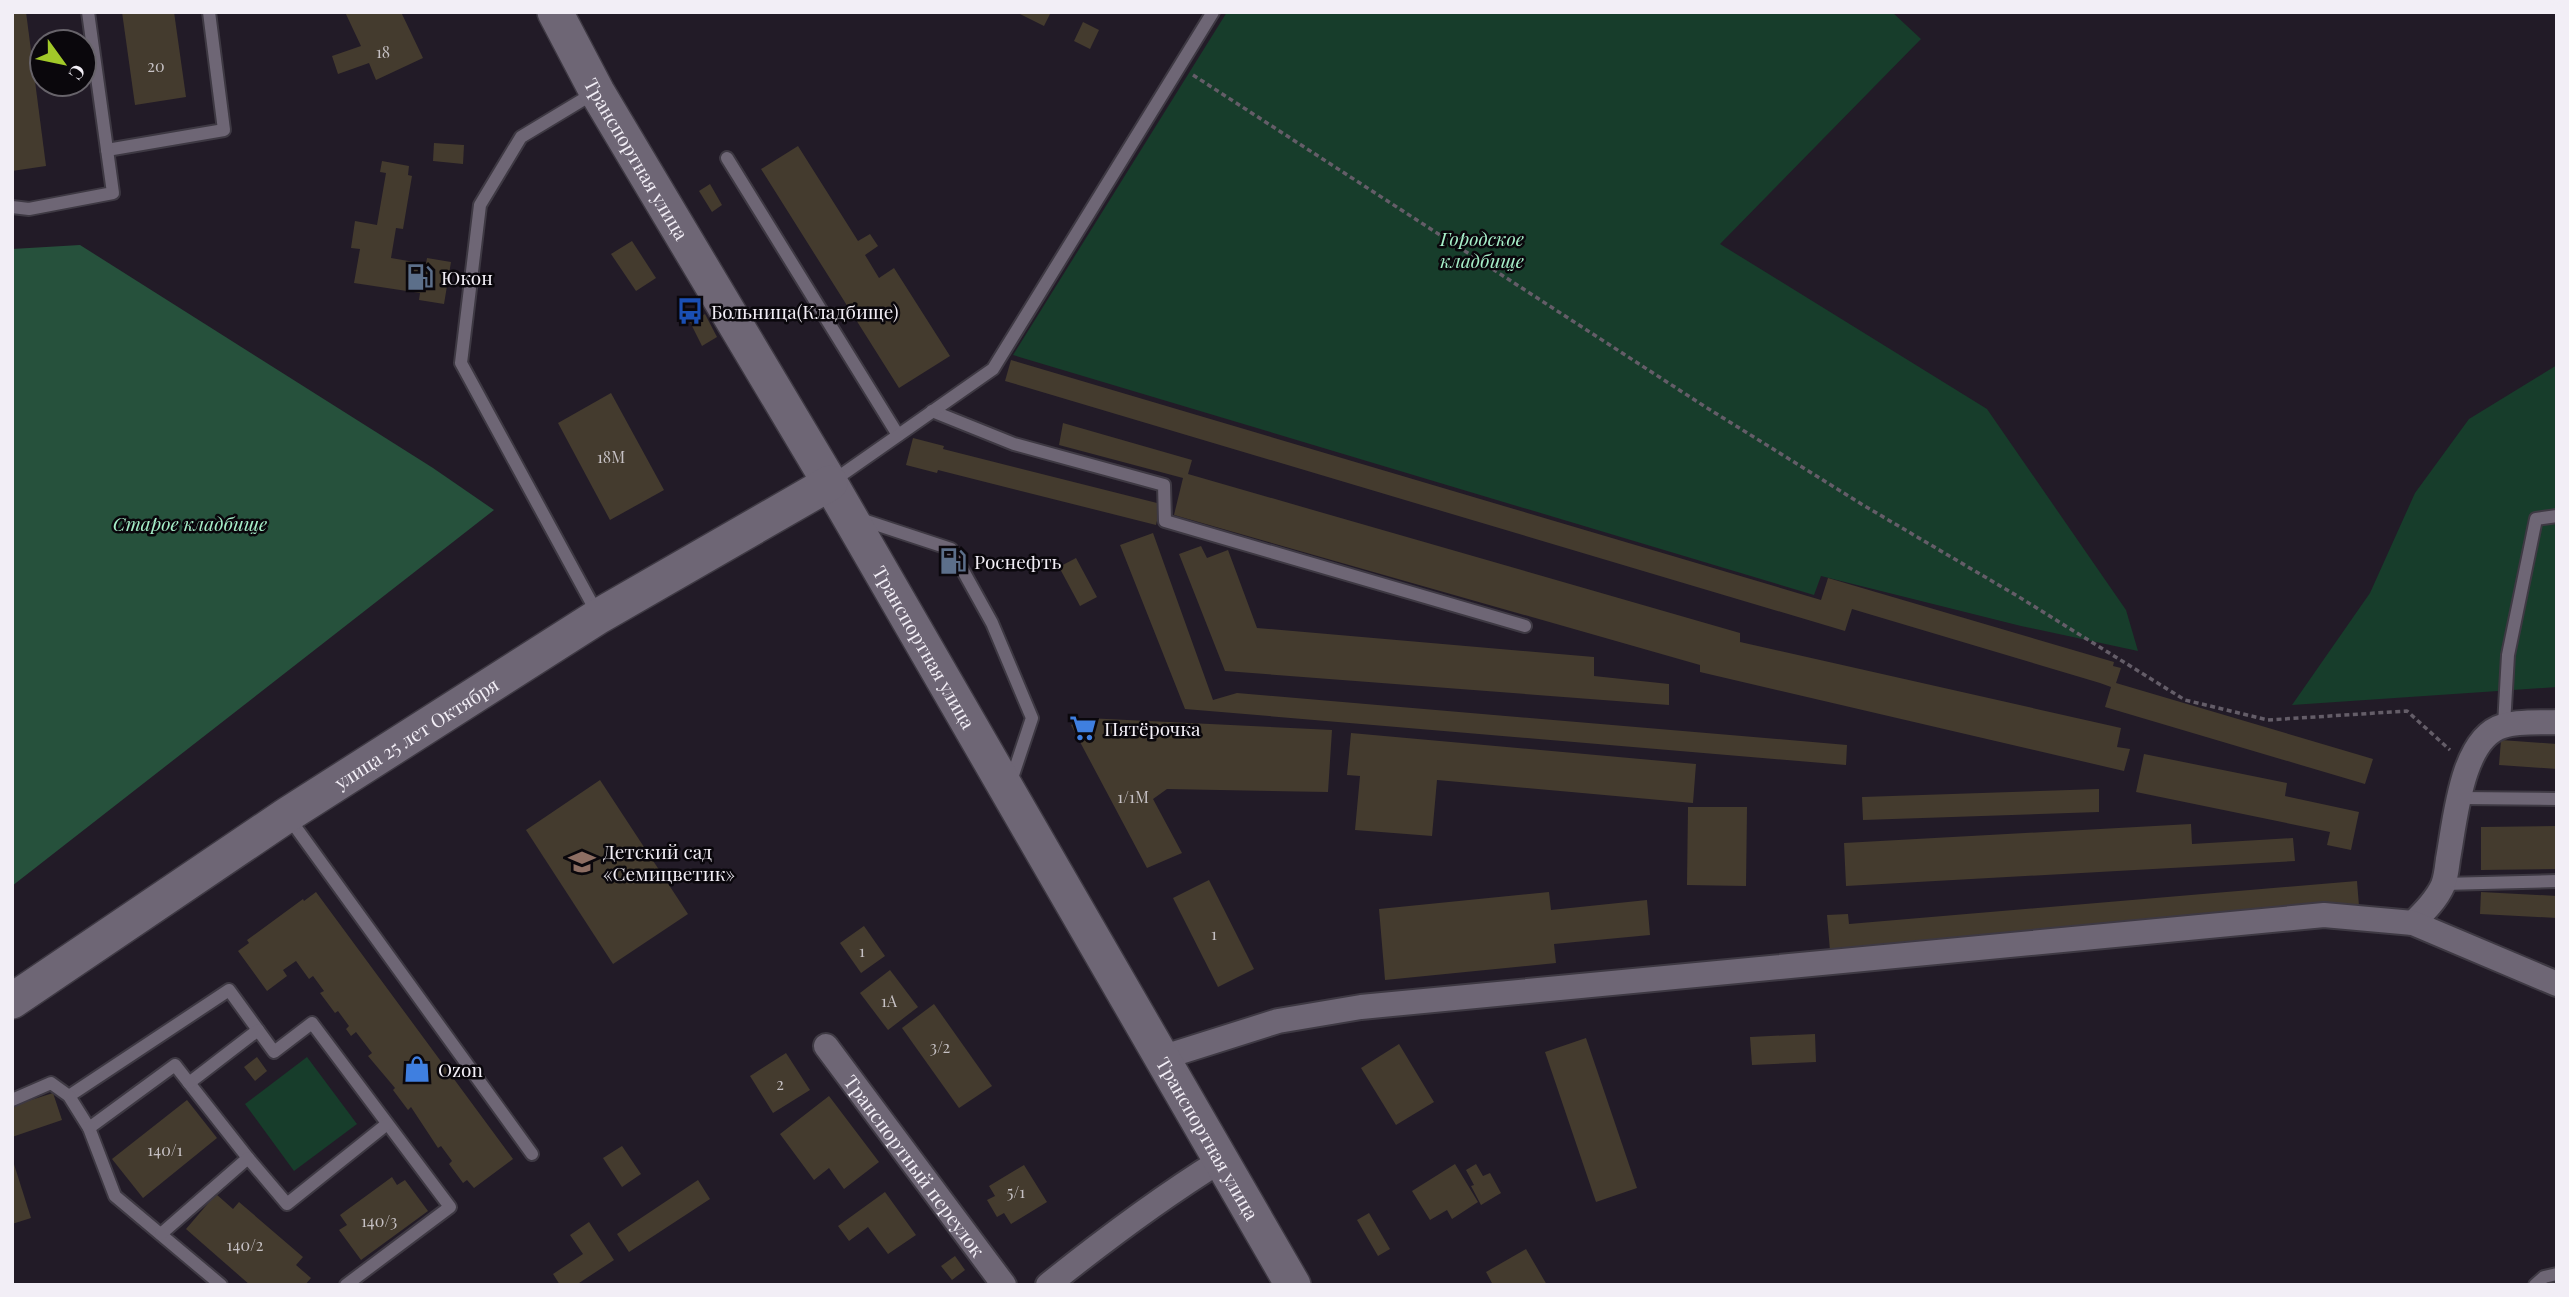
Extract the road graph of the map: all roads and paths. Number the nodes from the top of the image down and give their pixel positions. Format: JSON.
{"nodes":[{"id":1,"x":88,"y":12,"type":"edge"},
{"id":2,"x":209,"y":12,"type":"edge"},
{"id":3,"x":555,"y":12,"type":"edge"},
{"id":4,"x":1213,"y":12,"type":"edge"},
{"id":5,"x":1179,"y":66,"type":"junction"},
{"id":6,"x":597,"y":92,"type":"junction"},
{"id":7,"x":107,"y":150,"type":"junction"},
{"id":8,"x":727,"y":158,"type":"dead end"},
{"id":9,"x":12,"y":207,"type":"edge"},
{"id":10,"x":932,"y":411,"type":"junction"},
{"id":11,"x":898,"y":435,"type":"junction"},
{"id":12,"x":830,"y":483,"type":"junction"},
{"id":13,"x":847,"y":515,"type":"junction"},
{"id":14,"x":2557,"y":516,"type":"edge"},
{"id":15,"x":599,"y":616,"type":"junction"},
{"id":16,"x":1525,"y":626,"type":"dead end"},
{"id":17,"x":2557,"y":722,"type":"edge"},
{"id":18,"x":2504,"y":725,"type":"junction"},
{"id":19,"x":2468,"y":765,"type":"junction"},
{"id":20,"x":1008,"y":793,"type":"junction"},
{"id":21,"x":2460,"y":797,"type":"junction"},
{"id":22,"x":2557,"y":799,"type":"edge"},
{"id":23,"x":287,"y":815,"type":"junction"},
{"id":24,"x":2557,"y":881,"type":"edge"},
{"id":25,"x":2443,"y":884,"type":"junction"},
{"id":26,"x":2413,"y":923,"type":"junction"},
{"id":27,"x":2557,"y":984,"type":"edge"},
{"id":28,"x":12,"y":1001,"type":"edge"},
{"id":29,"x":258,"y":1030,"type":"junction"},
{"id":30,"x":825,"y":1045,"type":"dead end"},
{"id":31,"x":1161,"y":1058,"type":"junction"},
{"id":32,"x":189,"y":1083,"type":"junction"},
{"id":33,"x":69,"y":1096,"type":"junction"},
{"id":34,"x":12,"y":1100,"type":"edge"},
{"id":35,"x":387,"y":1124,"type":"junction"},
{"id":36,"x":89,"y":1128,"type":"junction"},
{"id":37,"x":532,"y":1154,"type":"dead end"},
{"id":38,"x":248,"y":1158,"type":"junction"},
{"id":39,"x":1220,"y":1161,"type":"junction"},
{"id":40,"x":160,"y":1234,"type":"junction"},
{"id":41,"x":2557,"y":1274,"type":"edge"},
{"id":42,"x":221,"y":1285,"type":"edge"},
{"id":43,"x":346,"y":1285,"type":"edge"},
{"id":44,"x":1004,"y":1285,"type":"edge"},
{"id":45,"x":1048,"y":1285,"type":"edge"},
{"id":46,"x":1293,"y":1285,"type":"edge"},
{"id":47,"x":2535,"y":1285,"type":"edge"}],
"edges":[{"from":1,"to":7,"type":"lane"},
{"from":2,"to":7,"type":"lane"},
{"from":3,"to":6,"type":"main road","name":"Транспортная улица"},
{"from":4,"to":5,"type":"lane"},
{"from":5,"to":10,"type":"lane"},
{"from":5,"to":19,"type":"path"},
{"from":6,"to":12,"type":"main road","name":"Транспортная улица"},
{"from":6,"to":15,"type":"lane"},
{"from":7,"to":9,"type":"lane"},
{"from":8,"to":11,"type":"lane"},
{"from":10,"to":11,"type":"lane"},
{"from":10,"to":16,"type":"lane"},
{"from":11,"to":12,"type":"lane"},
{"from":12,"to":13,"type":"main road","name":"Транспортная улица"},
{"from":12,"to":15,"type":"main road","name":"улица 25 лет Октября"},
{"from":13,"to":20,"type":"main road","name":"Транспортная улица"},
{"from":13,"to":20,"type":"lane"},
{"from":14,"to":18,"type":"lane"},
{"from":15,"to":23,"type":"main road","name":"улица 25 лет Октября"},
{"from":17,"to":18,"type":"street"},
{"from":18,"to":19,"type":"street"},
{"from":19,"to":21,"type":"street"},
{"from":20,"to":31,"type":"main road","name":"Транспортная улица"},
{"from":21,"to":22,"type":"lane"},
{"from":21,"to":25,"type":"street"},
{"from":23,"to":28,"type":"main road","name":"улица 25 лет Октября"},
{"from":23,"to":37,"type":"lane"},
{"from":24,"to":25,"type":"lane"},
{"from":25,"to":26,"type":"street"},
{"from":26,"to":27,"type":"street"},
{"from":26,"to":31,"type":"street"},
{"from":29,"to":32,"type":"lane"},
{"from":29,"to":33,"type":"lane"},
{"from":29,"to":35,"type":"lane"},
{"from":30,"to":44,"type":"street","name":"Транспортный переулок"},
{"from":31,"to":39,"type":"main road","name":"Транспортная улица"},
{"from":32,"to":36,"type":"lane"},
{"from":32,"to":38,"type":"lane"},
{"from":33,"to":34,"type":"lane"},
{"from":33,"to":36,"type":"lane"},
{"from":35,"to":38,"type":"lane"},
{"from":35,"to":43,"type":"lane"},
{"from":36,"to":40,"type":"lane"},
{"from":38,"to":40,"type":"lane"},
{"from":39,"to":45,"type":"street"},
{"from":39,"to":46,"type":"main road","name":"Транспортная улица"},
{"from":40,"to":42,"type":"lane"},
{"from":41,"to":47,"type":"lane"}]}
